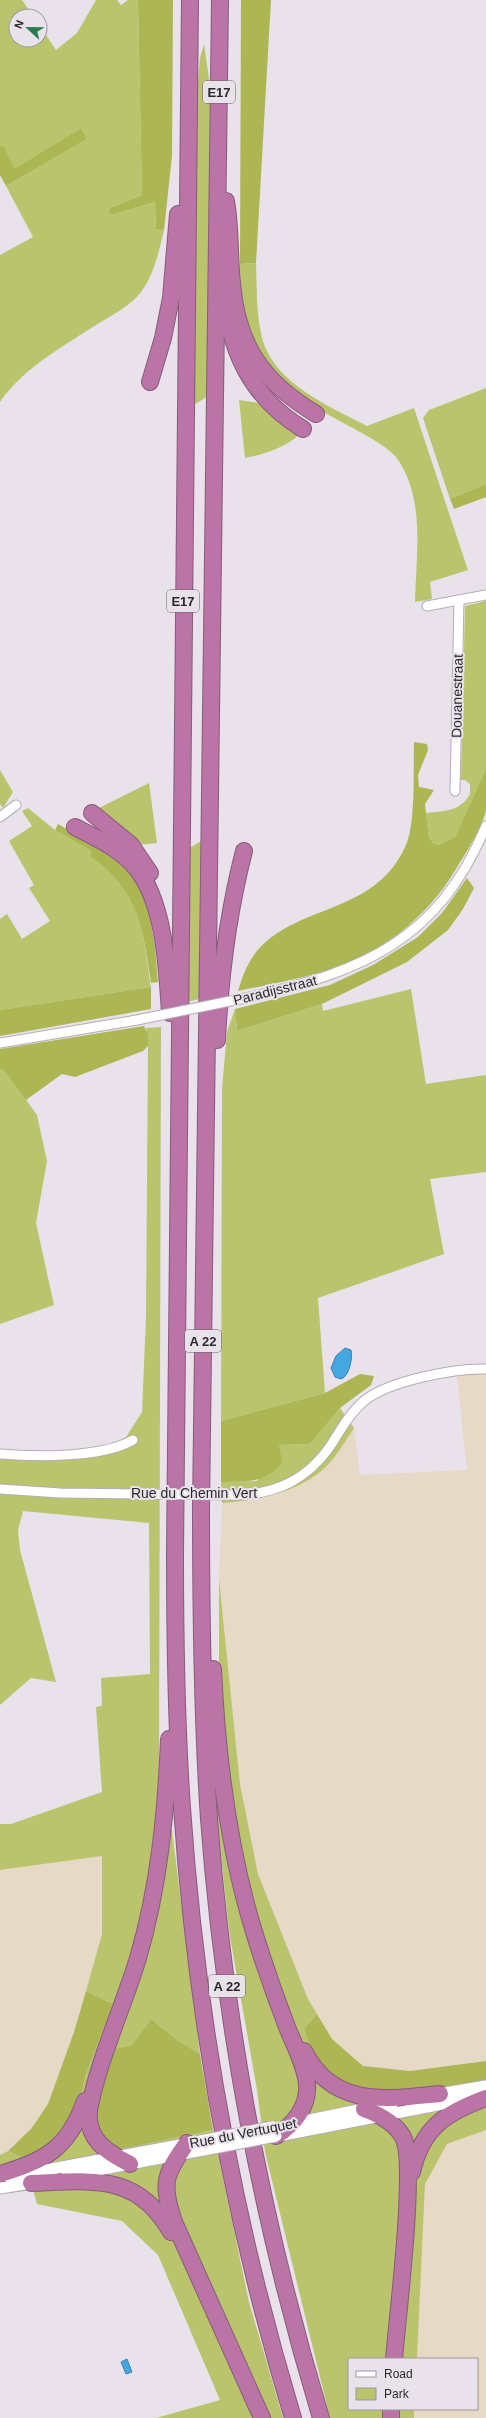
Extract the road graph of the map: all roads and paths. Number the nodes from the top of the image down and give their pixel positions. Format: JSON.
{"nodes":[{"id":1,"x":190,"y":0,"type":"edge"},
{"id":2,"x":220,"y":0,"type":"edge"},
{"id":3,"x":188,"y":154,"type":"junction"},
{"id":4,"x":218,"y":184,"type":"junction"},
{"id":5,"x":226,"y":201,"type":"junction"},
{"id":6,"x":150,"y":382,"type":"dead end"},
{"id":7,"x":316,"y":414,"type":"dead end"},
{"id":8,"x":303,"y":429,"type":"dead end"},
{"id":9,"x":486,"y":595,"type":"edge"},
{"id":10,"x":459,"y":600,"type":"junction"},
{"id":11,"x":427,"y":606,"type":"dead end"},
{"id":12,"x":455,"y":791,"type":"dead end"},
{"id":13,"x":16,"y":805,"type":"dead end"},
{"id":14,"x":92,"y":813,"type":"dead end"},
{"id":15,"x":0,"y":817,"type":"edge"},
{"id":16,"x":486,"y":826,"type":"edge"},
{"id":17,"x":75,"y":827,"type":"dead end"},
{"id":18,"x":244,"y":851,"type":"dead end"},
{"id":19,"x":171,"y":1019,"type":"junction"},
{"id":20,"x":207,"y":1039,"type":"joint"},
{"id":21,"x":0,"y":1043,"type":"edge"},
{"id":22,"x":180,"y":1048,"type":"joint"},
{"id":23,"x":179,"y":1107,"type":"junction"},
{"id":24,"x":206,"y":1137,"type":"junction"},
{"id":25,"x":486,"y":1369,"type":"edge"},
{"id":26,"x":133,"y":1440,"type":"dead end"},
{"id":27,"x":0,"y":1454,"type":"edge"},
{"id":28,"x":0,"y":1489,"type":"edge"},
{"id":29,"x":201,"y":1544,"type":"junction"},
{"id":30,"x":175,"y":1630,"type":"junction"},
{"id":31,"x":277,"y":1996,"type":"junction"},
{"id":32,"x":114,"y":2029,"type":"junction"},
{"id":33,"x":486,"y":2086,"type":"edge"},
{"id":34,"x":440,"y":2094,"type":"junction"},
{"id":35,"x":486,"y":2095,"type":"edge"},
{"id":36,"x":486,"y":2098,"type":"edge"},
{"id":37,"x":364,"y":2109,"type":"junction"},
{"id":38,"x":379,"y":2116,"type":"junction"},
{"id":39,"x":292,"y":2123,"type":"junction"},
{"id":40,"x":275,"y":2132,"type":"junction"},
{"id":41,"x":193,"y":2147,"type":"junction"},
{"id":42,"x":115,"y":2156,"type":"junction"},
{"id":43,"x":130,"y":2164,"type":"junction"},
{"id":44,"x":0,"y":2174,"type":"edge"},
{"id":45,"x":0,"y":2179,"type":"edge"},
{"id":46,"x":31,"y":2183,"type":"junction"},
{"id":47,"x":0,"y":2188,"type":"edge"},
{"id":48,"x":407,"y":2199,"type":"junction"},
{"id":49,"x":196,"y":2273,"type":"junction"},
{"id":50,"x":394,"y":2358,"type":"edge"},
{"id":51,"x":262,"y":2418,"type":"edge"},
{"id":52,"x":293,"y":2418,"type":"edge"},
{"id":53,"x":321,"y":2418,"type":"edge"}],
"edges":[{"from":1,"to":3,"type":"highway","number":"E17"},
{"from":2,"to":4,"type":"highway","number":"E17"},
{"from":3,"to":6,"type":"highway"},
{"from":3,"to":22,"type":"highway","number":"E17"},
{"from":4,"to":5,"type":"highway"},
{"from":4,"to":20,"type":"highway","number":"E17"},
{"from":5,"to":7,"type":"highway"},
{"from":5,"to":8,"type":"highway"},
{"from":9,"to":10,"type":"street"},
{"from":10,"to":11,"type":"street"},
{"from":10,"to":12,"type":"street","name":"Douanestraat"},
{"from":13,"to":15,"type":"street"},
{"from":14,"to":19,"type":"highway"},
{"from":16,"to":21,"type":"street","name":"Paradijsstraat","bridge":true},
{"from":17,"to":19,"type":"highway"},
{"from":18,"to":24,"type":"highway"},
{"from":19,"to":23,"type":"highway"},
{"from":20,"to":24,"type":"highway","number":"A 22"},
{"from":22,"to":23,"type":"highway","number":"A 22"},
{"from":23,"to":30,"type":"highway","number":"A 22"},
{"from":24,"to":29,"type":"highway","number":"A 22"},
{"from":25,"to":28,"type":"street","name":"Rue du Chemin Vert","bridge":true},
{"from":26,"to":27,"type":"street"},
{"from":29,"to":31,"type":"highway"},
{"from":29,"to":53,"type":"highway","number":"A 22"},
{"from":30,"to":32,"type":"highway"},
{"from":30,"to":52,"type":"highway","number":"A 22"},
{"from":31,"to":34,"type":"highway"},
{"from":31,"to":39,"type":"highway"},
{"from":32,"to":42,"type":"highway"},
{"from":32,"to":44,"type":"highway"},
{"from":33,"to":34,"type":"street","name":"Rue du Vertuquet"},
{"from":34,"to":37,"type":"street","name":"Rue du Vertuquet"},
{"from":35,"to":38,"type":"street","name":"Rue du Vertuquet"},
{"from":36,"to":48,"type":"highway"},
{"from":37,"to":38,"type":"highway"},
{"from":37,"to":39,"type":"street","name":"Rue du Vertuquet"},
{"from":38,"to":40,"type":"street","name":"Rue du Vertuquet"},
{"from":38,"to":48,"type":"highway"},
{"from":39,"to":40,"type":"highway"},
{"from":40,"to":41,"type":"street","name":"Rue du Vertuquet","bridge":true},
{"from":41,"to":42,"type":"street","name":"Rue du Vertuquet"},
{"from":41,"to":43,"type":"street","name":"Rue du Vertuquet"},
{"from":41,"to":49,"type":"highway"},
{"from":42,"to":43,"type":"highway"},
{"from":42,"to":45,"type":"street","name":"Rue du Vertuquet"},
{"from":43,"to":46,"type":"street","name":"Rue du Vertuquet"},
{"from":46,"to":47,"type":"street","name":"Rue du Vertuquet"},
{"from":46,"to":49,"type":"highway"},
{"from":48,"to":50,"type":"highway"},
{"from":49,"to":51,"type":"highway"}]}
